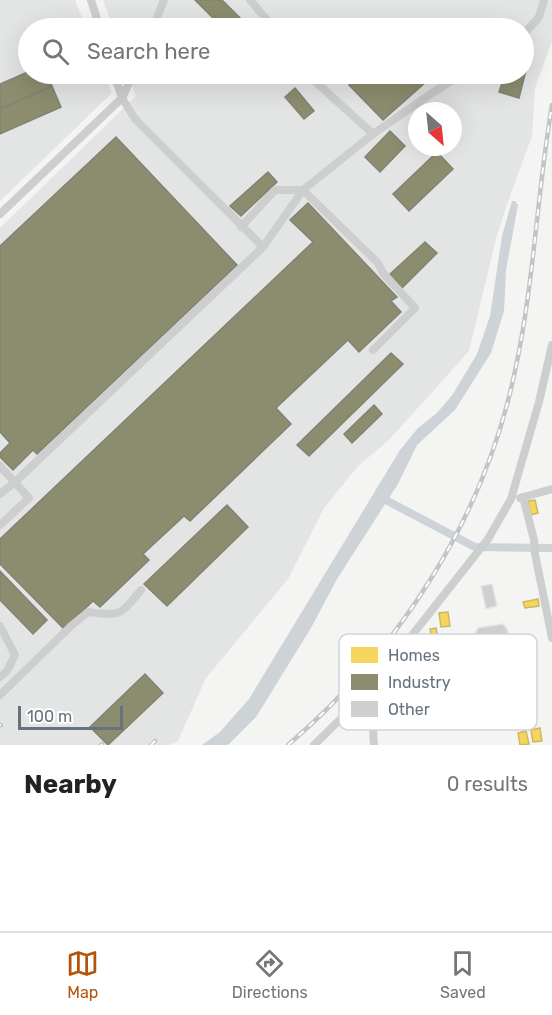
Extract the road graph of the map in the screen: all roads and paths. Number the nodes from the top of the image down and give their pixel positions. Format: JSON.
{"nodes":[{"id":1,"x":91,"y":0,"type":"edge"},
{"id":2,"x":164,"y":0,"type":"edge"},
{"id":3,"x":250,"y":0,"type":"edge"},
{"id":4,"x":544,"y":0,"type":"edge"},
{"id":5,"x":97,"y":18,"type":"edge"},
{"id":6,"x":157,"y":18,"type":"edge"},
{"id":7,"x":265,"y":18,"type":"edge"},
{"id":8,"x":534,"y":22,"type":"edge"},
{"id":9,"x":117,"y":84,"type":"edge"},
{"id":10,"x":128,"y":84,"type":"edge"},
{"id":11,"x":318,"y":84,"type":"edge"},
{"id":12,"x":448,"y":84,"type":"edge"},
{"id":13,"x":122,"y":98,"type":"junction"},
{"id":14,"x":373,"y":134,"type":"junction"},
{"id":15,"x":303,"y":190,"type":"junction"},
{"id":16,"x":0,"y":214,"type":"edge"},
{"id":17,"x":241,"y":227,"type":"junction"},
{"id":18,"x":263,"y":247,"type":"junction"},
{"id":19,"x":552,"y":345,"type":"edge"},
{"id":20,"x":373,"y":350,"type":"dead end"},
{"id":21,"x":0,"y":466,"type":"edge"},
{"id":22,"x":15,"y":482,"type":"junction"},
{"id":23,"x":552,"y":489,"type":"edge"},
{"id":24,"x":0,"y":494,"type":"edge"},
{"id":25,"x":523,"y":497,"type":"junction"},
{"id":26,"x":510,"y":499,"type":"junction"},
{"id":27,"x":0,"y":525,"type":"edge"},
{"id":28,"x":141,"y":590,"type":"dead end"},
{"id":29,"x":0,"y":626,"type":"edge"},
{"id":30,"x":411,"y":634,"type":"edge"},
{"id":31,"x":552,"y":635,"type":"edge"},
{"id":32,"x":0,"y":677,"type":"edge"},
{"id":33,"x":0,"y":695,"type":"edge"},
{"id":34,"x":339,"y":720,"type":"edge"},
{"id":35,"x":373,"y":730,"type":"edge"},
{"id":36,"x":314,"y":745,"type":"edge"},
{"id":37,"x":374,"y":745,"type":"edge"}],
"edges":[{"from":1,"to":5,"type":"street"},
{"from":2,"to":6,"type":"street"},
{"from":3,"to":7,"type":"street"},
{"from":4,"to":8,"type":"street"},
{"from":9,"to":13,"type":"street"},
{"from":10,"to":13,"type":"street"},
{"from":11,"to":14,"type":"street"},
{"from":12,"to":14,"type":"street"},
{"from":13,"to":16,"type":"street"},
{"from":13,"to":17,"type":"street"},
{"from":14,"to":15,"type":"street"},
{"from":15,"to":17,"type":"street"},
{"from":15,"to":18,"type":"street"},
{"from":15,"to":20,"type":"street"},
{"from":17,"to":18,"type":"street"},
{"from":18,"to":22,"type":"street"},
{"from":19,"to":26,"type":"street"},
{"from":21,"to":22,"type":"street"},
{"from":22,"to":24,"type":"street"},
{"from":22,"to":27,"type":"street"},
{"from":23,"to":25,"type":"street"},
{"from":25,"to":26,"type":"street"},
{"from":25,"to":31,"type":"street"},
{"from":26,"to":30,"type":"street"},
{"from":28,"to":33,"type":"street"},
{"from":29,"to":32,"type":"street"},
{"from":34,"to":36,"type":"street"},
{"from":35,"to":37,"type":"street"}]}
